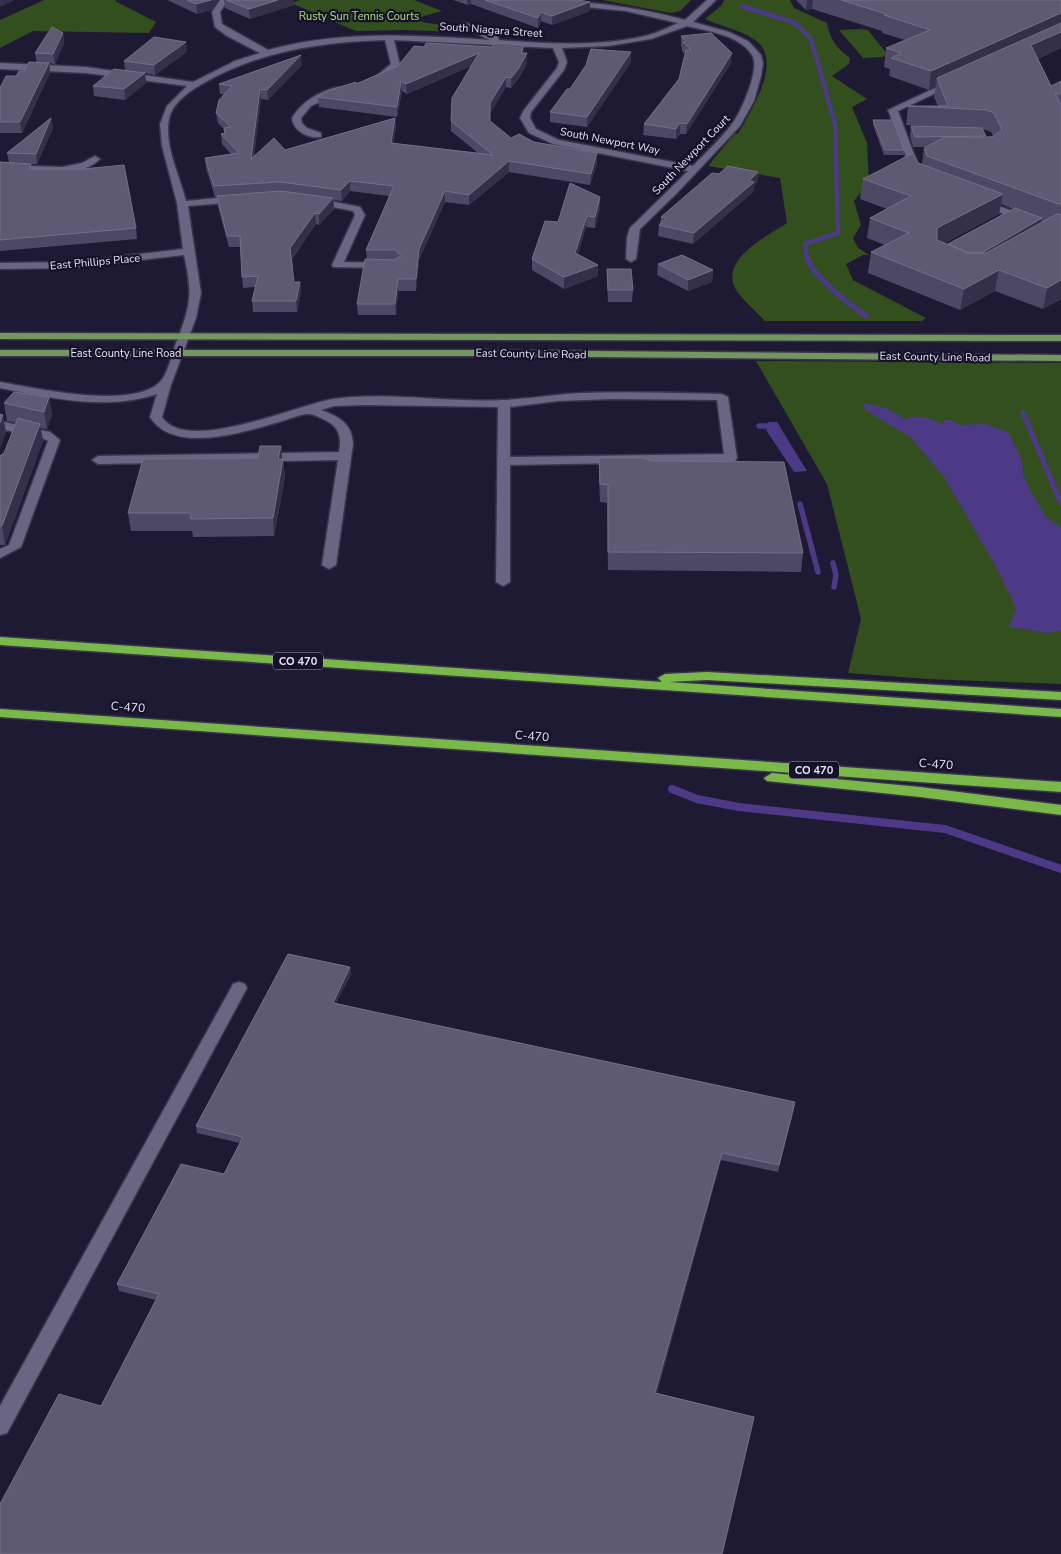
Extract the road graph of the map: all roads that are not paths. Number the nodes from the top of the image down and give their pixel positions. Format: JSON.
{"nodes":[{"id":1,"x":224,"y":0,"type":"edge"},
{"id":2,"x":533,"y":0,"type":"edge"},
{"id":3,"x":712,"y":0,"type":"edge"},
{"id":4,"x":687,"y":22,"type":"junction"},
{"id":5,"x":463,"y":24,"type":"dead end"},
{"id":6,"x":389,"y":37,"type":"junction"},
{"id":7,"x":495,"y":43,"type":"junction"},
{"id":8,"x":557,"y":46,"type":"junction"},
{"id":9,"x":267,"y":53,"type":"junction"},
{"id":10,"x":0,"y":66,"type":"edge"},
{"id":11,"x":966,"y":77,"type":"edge"},
{"id":12,"x":370,"y":82,"type":"edge"},
{"id":13,"x":195,"y":85,"type":"junction"},
{"id":14,"x":345,"y":88,"type":"edge"},
{"id":15,"x":318,"y":136,"type":"dead end"},
{"id":16,"x":95,"y":159,"type":"dead end"},
{"id":17,"x":0,"y":168,"type":"edge"},
{"id":18,"x":695,"y":169,"type":"junction"},
{"id":19,"x":919,"y":179,"type":"edge"},
{"id":20,"x":252,"y":197,"type":"edge"},
{"id":21,"x":303,"y":199,"type":"edge"},
{"id":22,"x":974,"y":200,"type":"edge"},
{"id":23,"x":182,"y":204,"type":"junction"},
{"id":24,"x":1012,"y":214,"type":"junction"},
{"id":25,"x":996,"y":222,"type":"edge"},
{"id":26,"x":1052,"y":232,"type":"edge"},
{"id":27,"x":189,"y":252,"type":"junction"},
{"id":28,"x":631,"y":259,"type":"dead end"},
{"id":29,"x":0,"y":266,"type":"edge"},
{"id":30,"x":395,"y":266,"type":"edge"},
{"id":31,"x":0,"y":336,"type":"edge"},
{"id":32,"x":183,"y":336,"type":"junction"},
{"id":33,"x":1061,"y":338,"type":"edge"},
{"id":34,"x":178,"y":352,"type":"junction"},
{"id":35,"x":0,"y":353,"type":"edge"},
{"id":36,"x":1061,"y":358,"type":"edge"},
{"id":37,"x":165,"y":384,"type":"junction"},
{"id":38,"x":2,"y":388,"type":"edge"},
{"id":39,"x":504,"y":404,"type":"junction"},
{"id":40,"x":305,"y":409,"type":"junction"},
{"id":41,"x":0,"y":425,"type":"edge"},
{"id":42,"x":346,"y":456,"type":"junction"},
{"id":43,"x":98,"y":460,"type":"dead end"},
{"id":44,"x":502,"y":460,"type":"junction"},
{"id":45,"x":0,"y":554,"type":"edge"},
{"id":46,"x":329,"y":566,"type":"dead end"},
{"id":47,"x":502,"y":582,"type":"dead end"},
{"id":48,"x":0,"y":641,"type":"edge"},
{"id":49,"x":596,"y":682,"type":"junction"},
{"id":50,"x":1061,"y":696,"type":"edge"},
{"id":51,"x":0,"y":713,"type":"edge"},
{"id":52,"x":1061,"y":713,"type":"edge"},
{"id":53,"x":567,"y":753,"type":"junction"},
{"id":54,"x":1061,"y":788,"type":"edge"},
{"id":55,"x":1061,"y":810,"type":"edge"},
{"id":56,"x":239,"y":988,"type":"dead end"},
{"id":57,"x":0,"y":1426,"type":"edge"}],
"edges":[{"from":1,"to":9,"type":"street"},
{"from":2,"to":4,"type":"street","name":"South Newport Court"},
{"from":3,"to":4,"type":"street","name":"South Niagara Street"},
{"from":4,"to":8,"type":"street","name":"South Niagara Street"},
{"from":4,"to":18,"type":"street","name":"South Newport Court"},
{"from":5,"to":7,"type":"street"},
{"from":6,"to":7,"type":"street","name":"South Niagara Street"},
{"from":6,"to":9,"type":"street","name":"South Niagara Street"},
{"from":6,"to":12,"type":"street"},
{"from":7,"to":8,"type":"street","name":"South Niagara Street"},
{"from":8,"to":18,"type":"street","name":"South Newport Way"},
{"from":9,"to":13,"type":"street","name":"South Niagara Street"},
{"from":10,"to":13,"type":"street"},
{"from":11,"to":19,"type":"street"},
{"from":13,"to":23,"type":"street","name":"South Niagara Street"},
{"from":14,"to":15,"type":"street"},
{"from":16,"to":17,"type":"street"},
{"from":18,"to":28,"type":"street","name":"South Newport Court"},
{"from":20,"to":23,"type":"street"},
{"from":21,"to":30,"type":"street"},
{"from":22,"to":24,"type":"street"},
{"from":23,"to":27,"type":"street","name":"South Niagara Street"},
{"from":24,"to":25,"type":"street"},
{"from":24,"to":26,"type":"street"},
{"from":27,"to":29,"type":"street","name":"East Phillips Place"},
{"from":27,"to":32,"type":"street","name":"South Niagara Street"},
{"from":31,"to":32,"type":"main road","name":"East County Line Road"},
{"from":32,"to":33,"type":"main road","name":"East County Line Road"},
{"from":32,"to":34,"type":"street","name":"South Niagara Street"},
{"from":34,"to":35,"type":"main road","name":"East County Line Road"},
{"from":34,"to":36,"type":"main road","name":"East County Line Road"},
{"from":34,"to":37,"type":"street","name":"South Niagara Street"},
{"from":37,"to":38,"type":"street"},
{"from":37,"to":40,"type":"street","name":"South Niagara Street"},
{"from":39,"to":40,"type":"street","name":"South Niagara Street"},
{"from":39,"to":44,"type":"street"},
{"from":39,"to":44,"type":"street","name":"South Niagara Street"},
{"from":40,"to":42,"type":"street"},
{"from":41,"to":45,"type":"street"},
{"from":42,"to":43,"type":"street"},
{"from":42,"to":46,"type":"street"},
{"from":44,"to":47,"type":"street"},
{"from":48,"to":49,"type":"highway","number":"CO 470"},
{"from":49,"to":50,"type":"highway"},
{"from":49,"to":52,"type":"highway","number":"CO 470"},
{"from":51,"to":53,"type":"highway","name":"C-470","number":"CO 470"},
{"from":53,"to":54,"type":"highway","name":"C-470","number":"CO 470"},
{"from":53,"to":55,"type":"highway"},
{"from":56,"to":57,"type":"street"}]}
